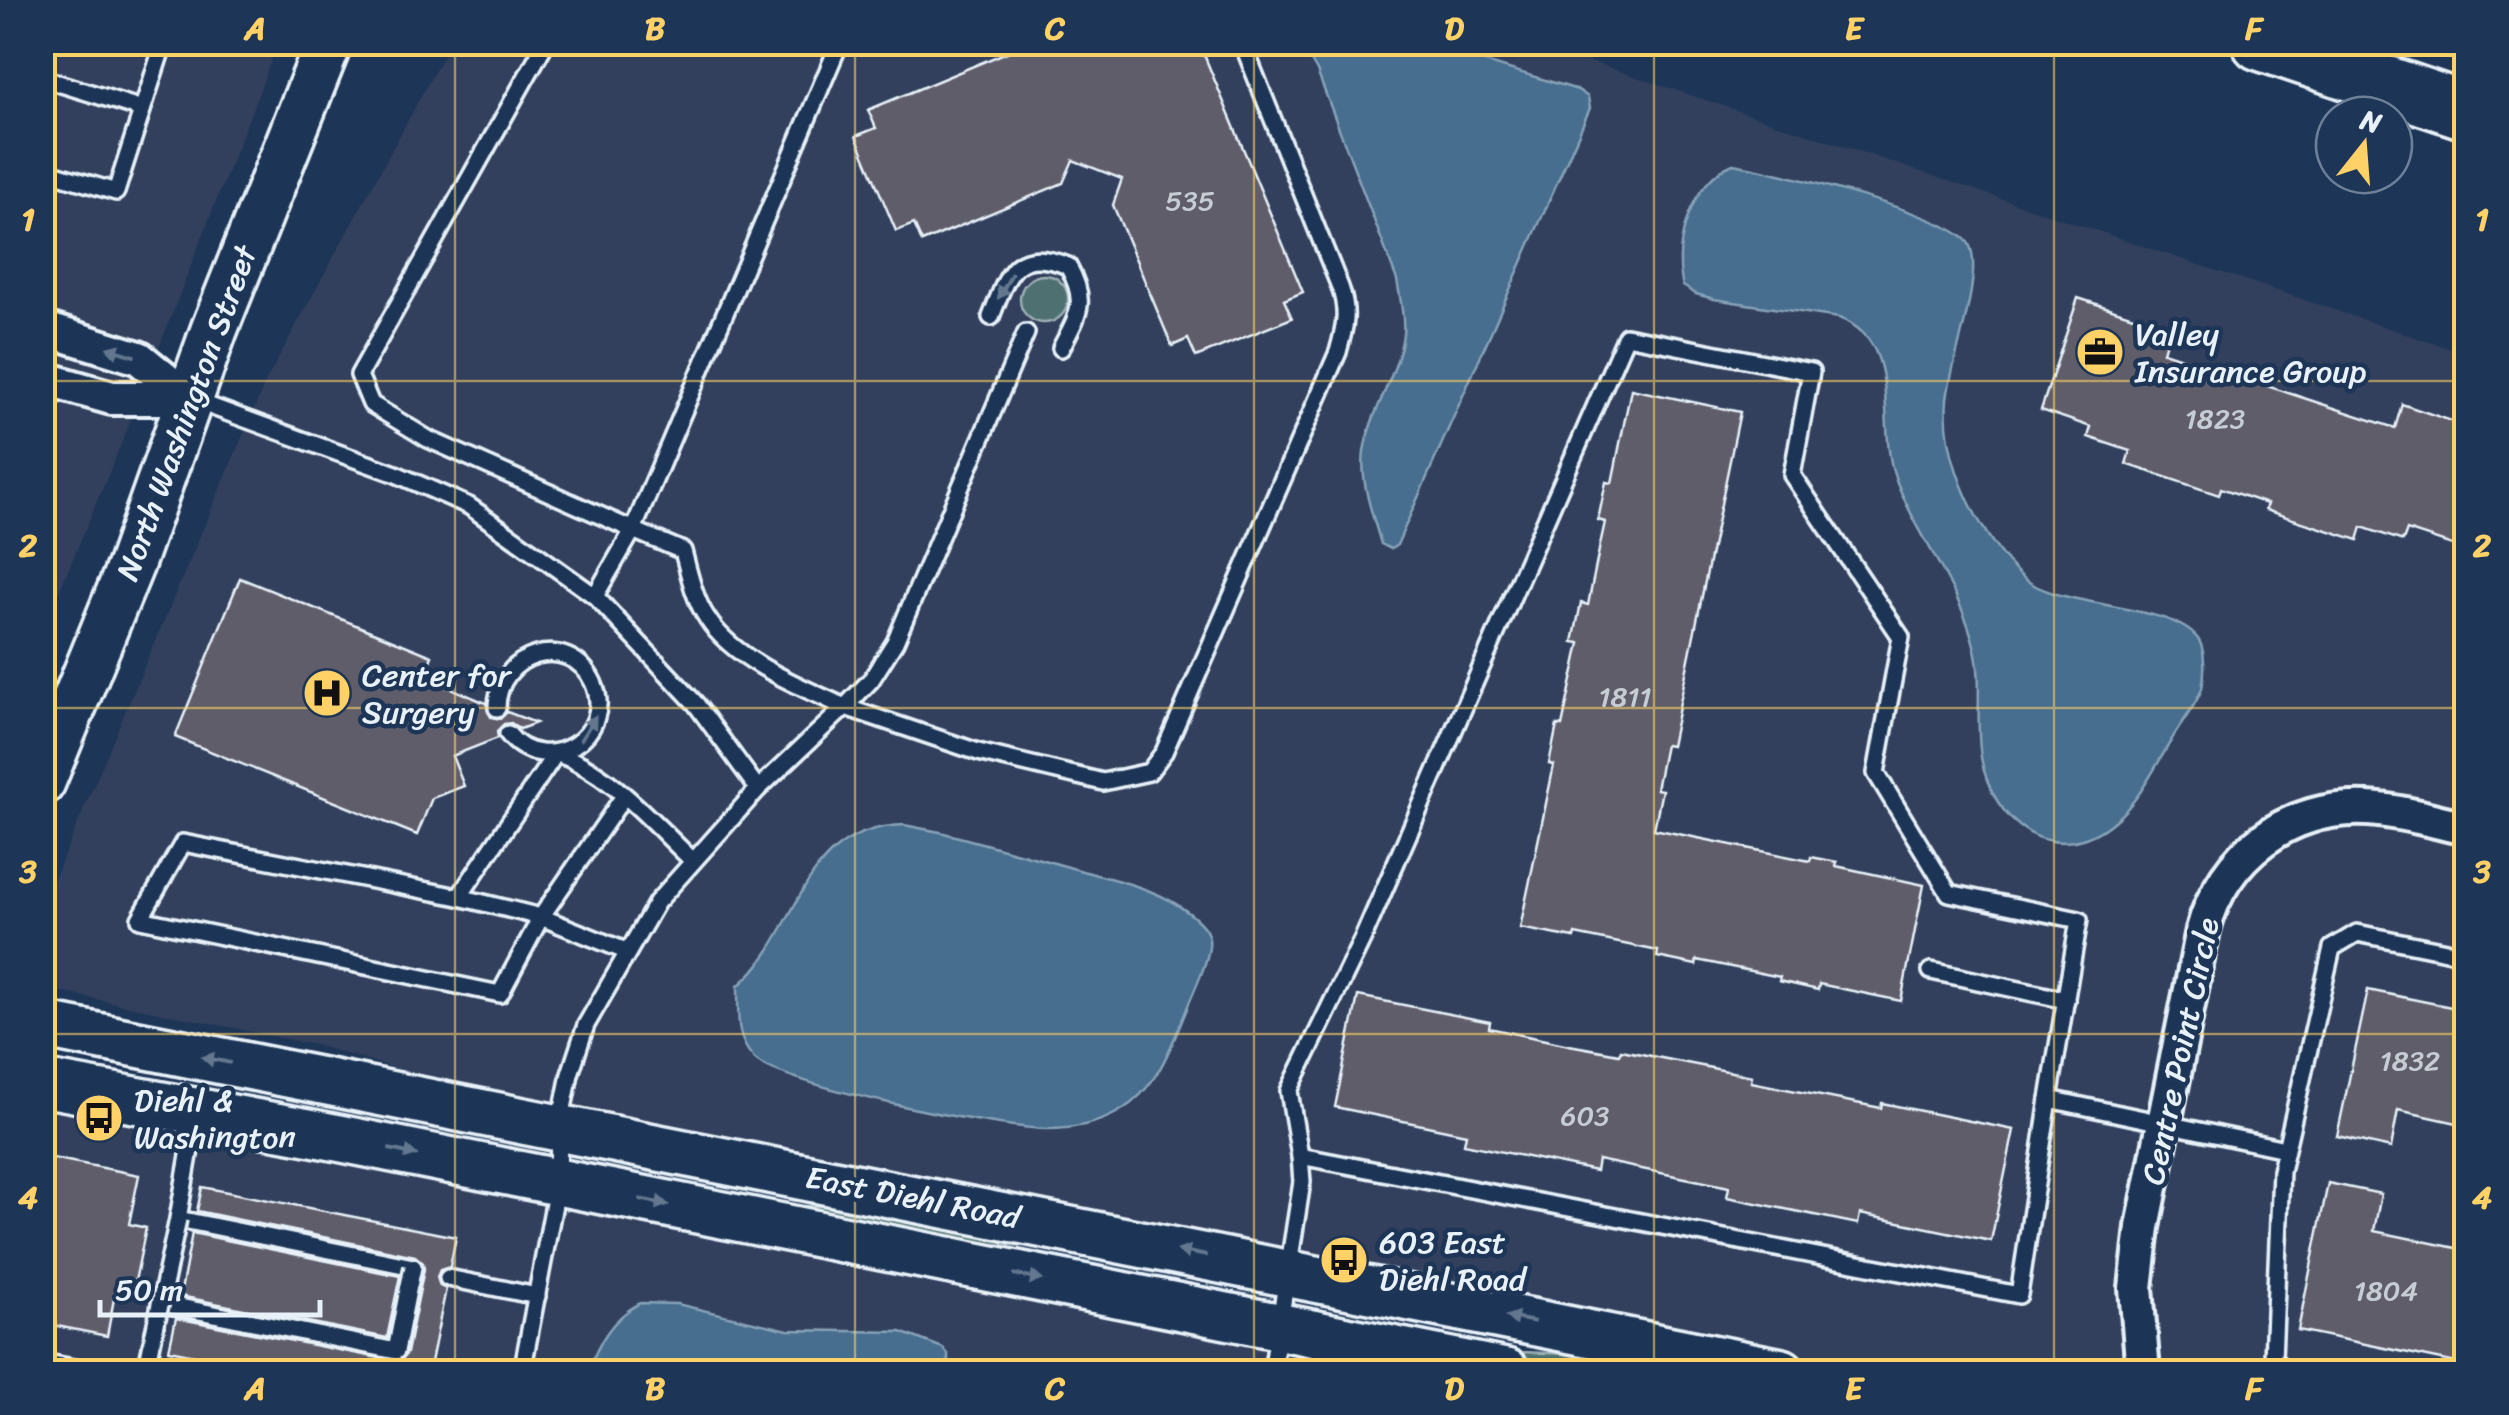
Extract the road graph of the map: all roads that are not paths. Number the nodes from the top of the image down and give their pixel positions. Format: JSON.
{"nodes":[{"id":1,"x":164,"y":42,"type":"edge"},
{"id":2,"x":329,"y":42,"type":"edge"},
{"id":3,"x":546,"y":42,"type":"edge"},
{"id":4,"x":840,"y":42,"type":"edge"},
{"id":5,"x":1242,"y":42,"type":"edge"},
{"id":6,"x":2260,"y":42,"type":"edge"},
{"id":7,"x":42,"y":78,"type":"edge"},
{"id":8,"x":142,"y":109,"type":"junction"},
{"id":9,"x":2466,"y":111,"type":"edge"},
{"id":10,"x":42,"y":170,"type":"edge"},
{"id":11,"x":991,"y":318,"type":"dead end"},
{"id":12,"x":42,"y":328,"type":"edge"},
{"id":13,"x":1026,"y":333,"type":"dead end"},
{"id":14,"x":1061,"y":348,"type":"dead end"},
{"id":15,"x":42,"y":378,"type":"edge"},
{"id":16,"x":188,"y":398,"type":"junction"},
{"id":17,"x":633,"y":530,"type":"junction"},
{"id":18,"x":594,"y":596,"type":"junction"},
{"id":19,"x":844,"y":707,"type":"junction"},
{"id":20,"x":497,"y":708,"type":"dead end"},
{"id":21,"x":508,"y":734,"type":"dead end"},
{"id":22,"x":556,"y":754,"type":"junction"},
{"id":23,"x":42,"y":782,"type":"edge"},
{"id":24,"x":758,"y":789,"type":"junction"},
{"id":25,"x":624,"y":796,"type":"junction"},
{"id":26,"x":2466,"y":828,"type":"edge"},
{"id":27,"x":692,"y":860,"type":"junction"},
{"id":28,"x":459,"y":896,"type":"junction"},
{"id":29,"x":541,"y":916,"type":"junction"},
{"id":30,"x":628,"y":952,"type":"junction"},
{"id":31,"x":2466,"y":956,"type":"edge"},
{"id":32,"x":1930,"y":970,"type":"dead end"},
{"id":33,"x":2066,"y":1000,"type":"junction"},
{"id":34,"x":42,"y":1026,"type":"edge"},
{"id":35,"x":42,"y":1082,"type":"edge"},
{"id":36,"x":2049,"y":1100,"type":"junction"},
{"id":37,"x":197,"y":1110,"type":"junction"},
{"id":38,"x":2164,"y":1122,"type":"junction"},
{"id":39,"x":559,"y":1128,"type":"junction"},
{"id":40,"x":2285,"y":1149,"type":"junction"},
{"id":41,"x":1300,"y":1156,"type":"junction"},
{"id":42,"x":558,"y":1183,"type":"junction"},
{"id":43,"x":178,"y":1219,"type":"junction"},
{"id":44,"x":1288,"y":1272,"type":"junction"},
{"id":45,"x":448,"y":1278,"type":"dead end"},
{"id":46,"x":537,"y":1296,"type":"junction"},
{"id":47,"x":160,"y":1303,"type":"junction"},
{"id":48,"x":1281,"y":1328,"type":"junction"},
{"id":49,"x":42,"y":1362,"type":"edge"},
{"id":50,"x":95,"y":1372,"type":"edge"},
{"id":51,"x":146,"y":1372,"type":"edge"},
{"id":52,"x":522,"y":1372,"type":"edge"},
{"id":53,"x":1272,"y":1372,"type":"edge"},
{"id":54,"x":1506,"y":1372,"type":"edge"},
{"id":55,"x":1782,"y":1372,"type":"edge"},
{"id":56,"x":2143,"y":1372,"type":"edge"},
{"id":57,"x":2286,"y":1372,"type":"edge"}],
"edges":[{"from":1,"to":8,"type":"lane"},
{"from":2,"to":16,"type":"street","name":"North Washington Street"},
{"from":3,"to":17,"type":"lane"},
{"from":4,"to":17,"type":"lane"},
{"from":5,"to":19,"type":"lane"},
{"from":6,"to":9,"type":"highway"},
{"from":7,"to":8,"type":"lane"},
{"from":8,"to":10,"type":"lane"},
{"from":14,"to":11,"type":"lane","one_way":true},
{"from":16,"to":12,"type":"street","one_way":true},
{"from":13,"to":19,"type":"lane"},
{"from":15,"to":16,"type":"street"},
{"from":16,"to":18,"type":"lane"},
{"from":16,"to":23,"type":"street","name":"North Washington Street"},
{"from":17,"to":18,"type":"lane"},
{"from":17,"to":19,"type":"lane"},
{"from":18,"to":24,"type":"lane"},
{"from":19,"to":24,"type":"lane"},
{"from":22,"to":20,"type":"lane","one_way":true},
{"from":21,"to":22,"type":"lane"},
{"from":22,"to":25,"type":"lane"},
{"from":22,"to":28,"type":"lane"},
{"from":24,"to":27,"type":"lane"},
{"from":25,"to":27,"type":"lane"},
{"from":25,"to":29,"type":"lane"},
{"from":26,"to":38,"type":"street","name":"Centre Point Circle"},
{"from":27,"to":30,"type":"lane"},
{"from":28,"to":29,"type":"lane"},
{"from":28,"to":29,"type":"lane"},
{"from":29,"to":30,"type":"lane"},
{"from":30,"to":39,"type":"lane"},
{"from":31,"to":40,"type":"lane"},
{"from":32,"to":33,"type":"lane"},
{"from":33,"to":36,"type":"lane"},
{"from":33,"to":41,"type":"lane"},
{"from":39,"to":34,"type":"street","name":"East Diehl Road","one_way":true},
{"from":35,"to":37,"type":"street","name":"East Diehl Road"},
{"from":36,"to":38,"type":"lane"},
{"from":36,"to":41,"type":"lane"},
{"from":37,"to":42,"type":"street","name":"East Diehl Road","one_way":true},
{"from":37,"to":43,"type":"lane"},
{"from":38,"to":40,"type":"lane"},
{"from":38,"to":56,"type":"street","name":"Centre Point Circle"},
{"from":39,"to":42,"type":"lane"},
{"from":44,"to":39,"type":"street","name":"East Diehl Road","one_way":true},
{"from":40,"to":57,"type":"lane"},
{"from":41,"to":44,"type":"lane"},
{"from":42,"to":46,"type":"lane"},
{"from":42,"to":48,"type":"street","name":"East Diehl Road","one_way":true},
{"from":43,"to":47,"type":"lane","bridge":true},
{"from":43,"to":47,"type":"lane","bridge":true},
{"from":44,"to":48,"type":"lane"},
{"from":55,"to":44,"type":"street","name":"East Diehl Road","one_way":true},
{"from":45,"to":46,"type":"lane"},
{"from":46,"to":52,"type":"lane"},
{"from":47,"to":51,"type":"lane","bridge":true},
{"from":48,"to":53,"type":"lane"},
{"from":48,"to":54,"type":"street","name":"East Diehl Road"},
{"from":49,"to":50,"type":"lane"}]}
